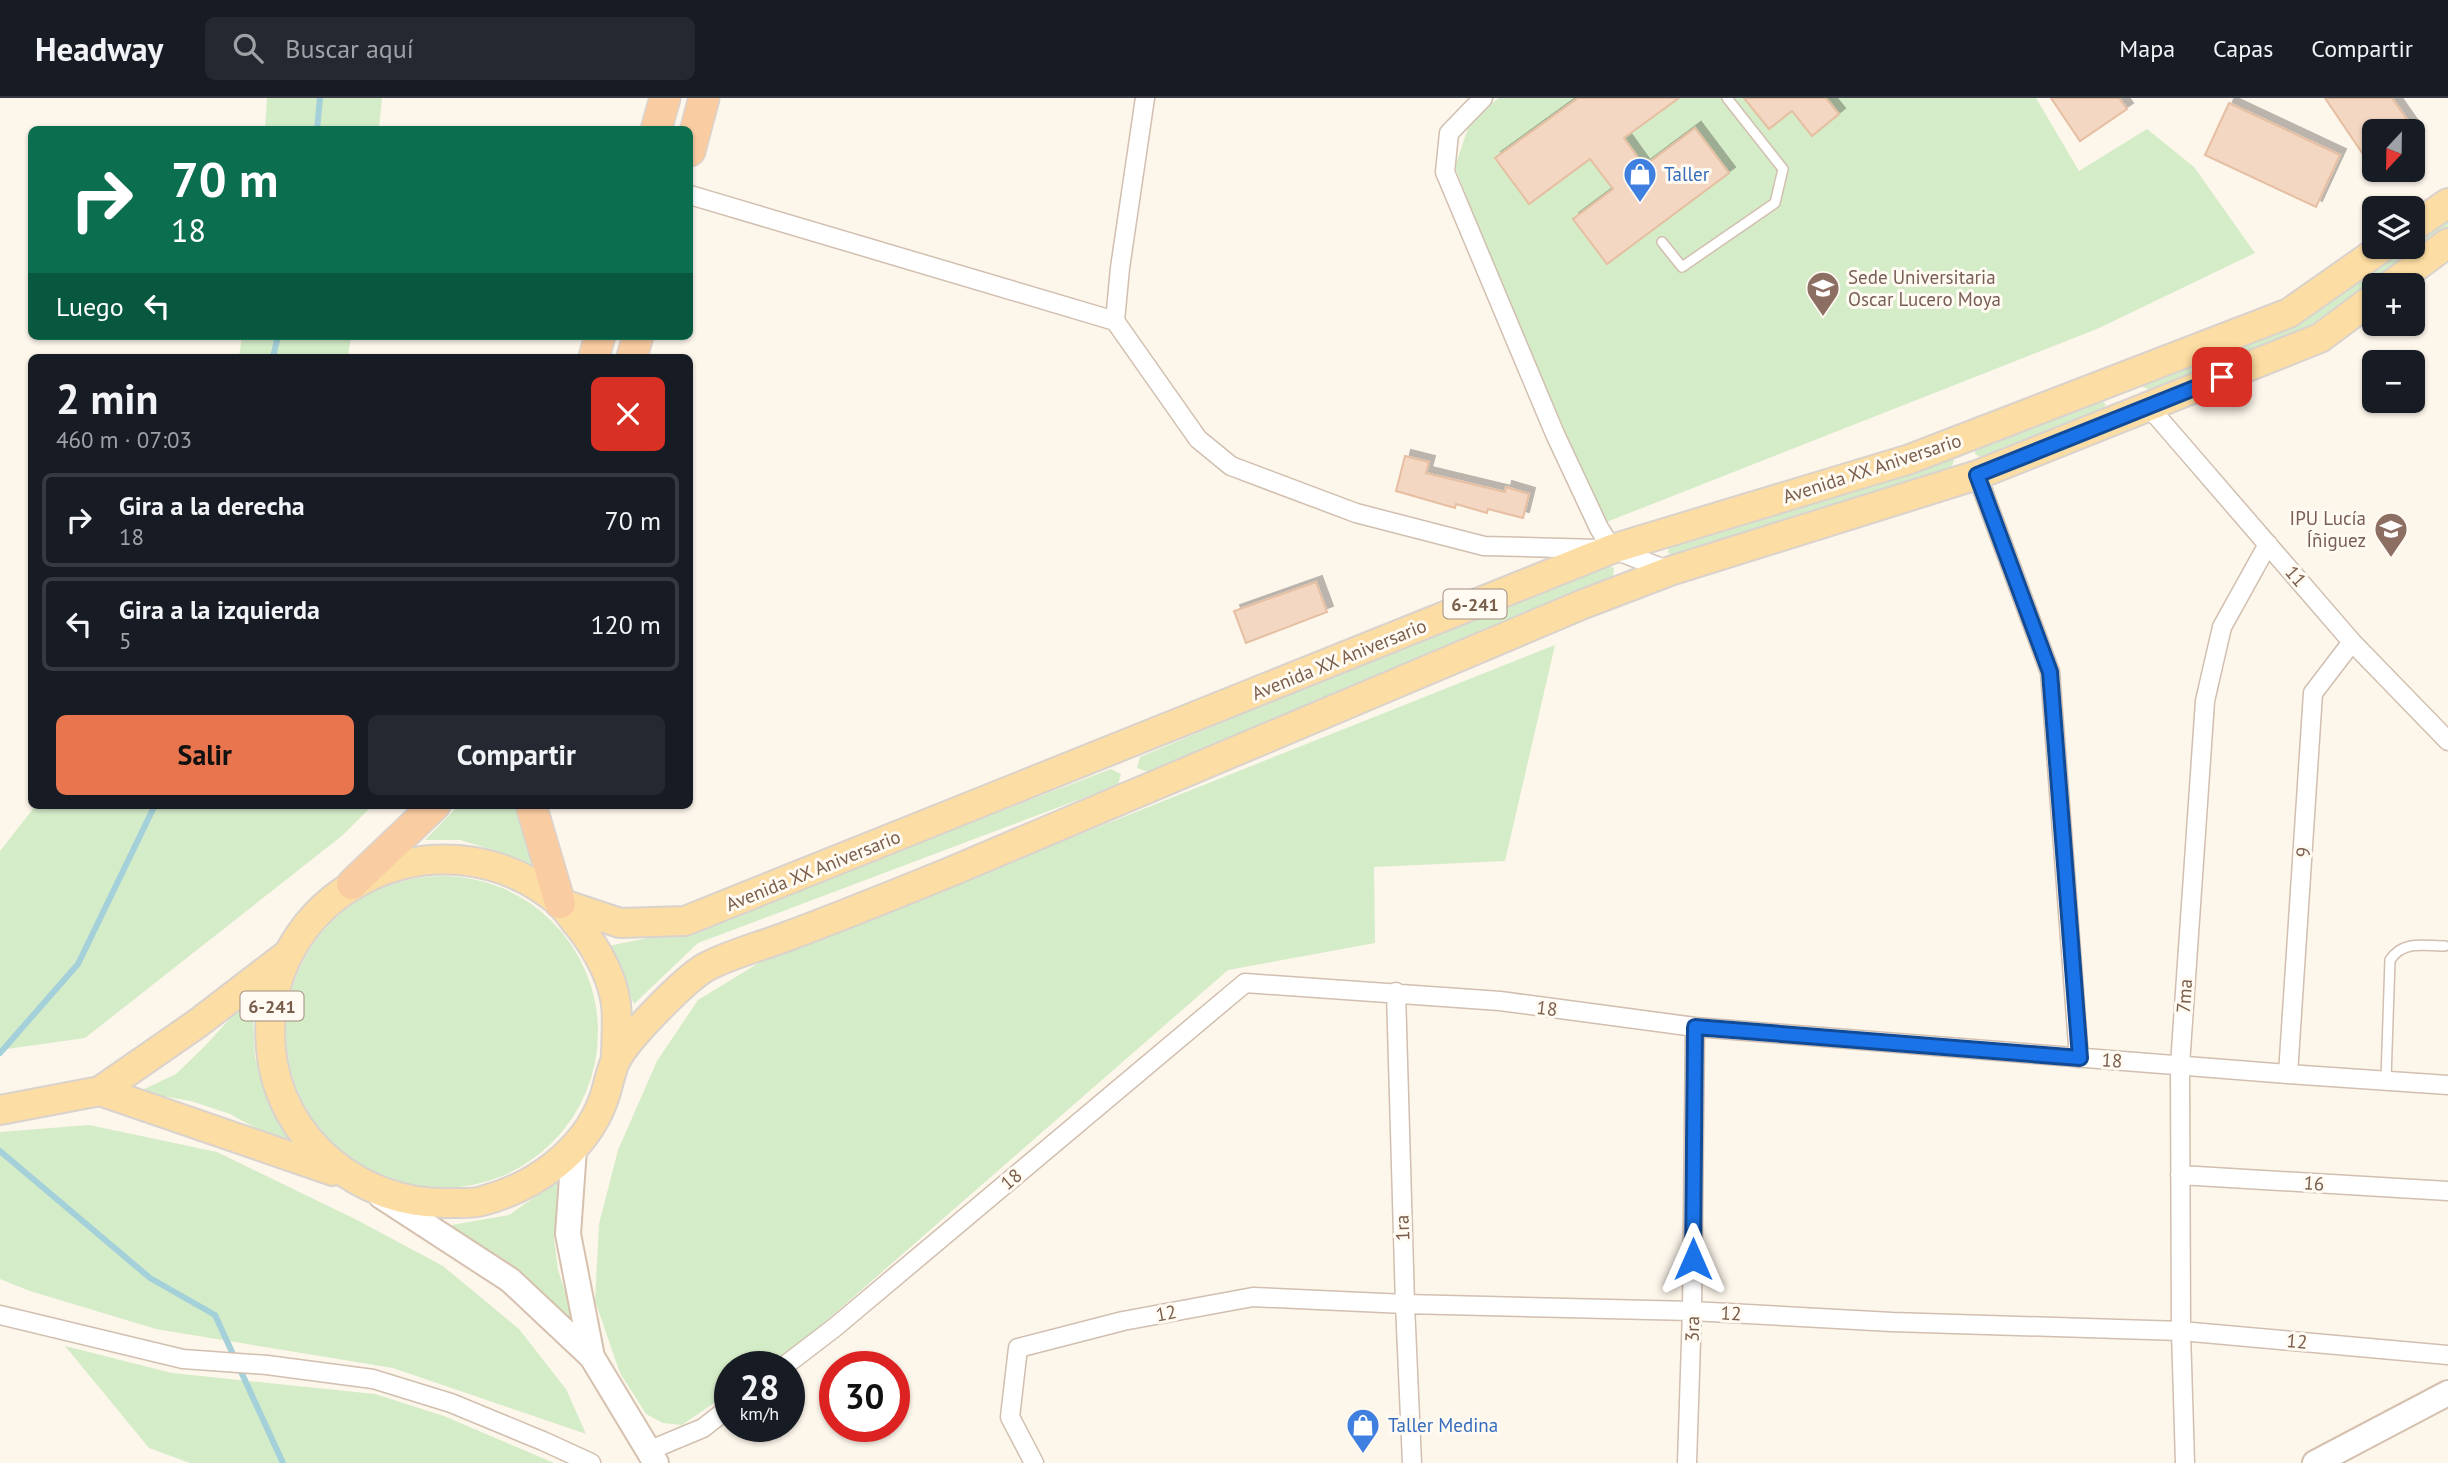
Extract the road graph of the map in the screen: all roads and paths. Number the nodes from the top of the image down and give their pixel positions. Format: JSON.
{"nodes":[{"id":1,"x":665,"y":98,"type":"edge"},
{"id":2,"x":704,"y":98,"type":"edge"},
{"id":3,"x":1145,"y":98,"type":"edge"},
{"id":4,"x":1483,"y":98,"type":"edge"},
{"id":5,"x":1727,"y":98,"type":"edge"},
{"id":6,"x":657,"y":126,"type":"edge"},
{"id":7,"x":693,"y":140,"type":"edge"},
{"id":8,"x":693,"y":196,"type":"edge"},
{"id":9,"x":2448,"y":203,"type":"edge"},
{"id":10,"x":2425,"y":218,"type":"edge"},
{"id":11,"x":1662,"y":242,"type":"dead end"},
{"id":12,"x":2448,"y":243,"type":"edge"},
{"id":13,"x":2366,"y":259,"type":"edge"},
{"id":14,"x":2407,"y":273,"type":"edge"},
{"id":15,"x":2362,"y":307,"type":"edge"},
{"id":16,"x":1115,"y":321,"type":"junction"},
{"id":17,"x":2149,"y":407,"type":"junction"},
{"id":18,"x":1977,"y":475,"type":"junction"},
{"id":19,"x":2268,"y":544,"type":"junction"},
{"id":20,"x":1612,"y":550,"type":"junction"},
{"id":21,"x":1670,"y":571,"type":"junction"},
{"id":22,"x":2353,"y":642,"type":"junction"},
{"id":23,"x":2448,"y":741,"type":"edge"},
{"id":24,"x":431,"y":809,"type":"edge"},
{"id":25,"x":532,"y":809,"type":"edge"},
{"id":26,"x":352,"y":884,"type":"junction"},
{"id":27,"x":560,"y":903,"type":"junction"},
{"id":28,"x":2445,"y":946,"type":"dead end"},
{"id":29,"x":288,"y":954,"type":"junction"},
{"id":30,"x":1396,"y":992,"type":"junction"},
{"id":31,"x":1695,"y":1027,"type":"junction"},
{"id":32,"x":616,"y":1058,"type":"junction"},
{"id":33,"x":2080,"y":1058,"type":"junction"},
{"id":34,"x":2180,"y":1066,"type":"junction"},
{"id":35,"x":2288,"y":1074,"type":"junction"},
{"id":36,"x":2386,"y":1079,"type":"junction"},
{"id":37,"x":2448,"y":1085,"type":"edge"},
{"id":38,"x":100,"y":1091,"type":"junction"},
{"id":39,"x":0,"y":1110,"type":"edge"},
{"id":40,"x":573,"y":1149,"type":"junction"},
{"id":41,"x":2180,"y":1175,"type":"junction"},
{"id":42,"x":357,"y":1182,"type":"junction"},
{"id":43,"x":2448,"y":1191,"type":"edge"},
{"id":44,"x":1405,"y":1304,"type":"junction"},
{"id":45,"x":1692,"y":1311,"type":"junction"},
{"id":46,"x":0,"y":1315,"type":"edge"},
{"id":47,"x":2181,"y":1331,"type":"junction"},
{"id":48,"x":804,"y":1351,"type":"edge"},
{"id":49,"x":2448,"y":1355,"type":"edge"},
{"id":50,"x":592,"y":1357,"type":"junction"},
{"id":51,"x":2448,"y":1393,"type":"edge"},
{"id":52,"x":714,"y":1419,"type":"edge"},
{"id":53,"x":2345,"y":1455,"type":"edge"},
{"id":54,"x":652,"y":1457,"type":"edge"},
{"id":55,"x":591,"y":1463,"type":"edge"},
{"id":56,"x":1034,"y":1463,"type":"edge"},
{"id":57,"x":1412,"y":1463,"type":"edge"},
{"id":58,"x":1687,"y":1463,"type":"edge"},
{"id":59,"x":2185,"y":1463,"type":"edge"},
{"id":60,"x":2315,"y":1463,"type":"edge"}],
"edges":[{"from":1,"to":6,"type":"highway"},
{"from":2,"to":7,"type":"highway"},
{"from":3,"to":16,"type":"street"},
{"from":4,"to":20,"type":"street"},
{"from":5,"to":11,"type":"lane"},
{"from":8,"to":16,"type":"street"},
{"from":9,"to":10,"type":"main road"},
{"from":12,"to":14,"type":"main road"},
{"from":13,"to":20,"type":"main road","name":"Avenida XX Aniversario","number":"6-241"},
{"from":15,"to":17,"type":"main road","name":"Avenida XX Aniversario","number":"6-241"},
{"from":16,"to":20,"type":"street"},
{"from":17,"to":18,"type":"main road","name":"Avenida XX Aniversario","number":"6-241"},
{"from":17,"to":19,"type":"street","name":"11"},
{"from":18,"to":21,"type":"main road","name":"Avenida XX Aniversario","number":"6-241"},
{"from":18,"to":33,"type":"street"},
{"from":19,"to":22,"type":"street","name":"11"},
{"from":19,"to":34,"type":"street","name":"7ma"},
{"from":20,"to":21,"type":"street"},
{"from":20,"to":27,"type":"main road","name":"Avenida XX Aniversario","number":"6-241"},
{"from":21,"to":32,"type":"main road","name":"Avenida XX Aniversario","number":"6-241"},
{"from":22,"to":23,"type":"street","name":"11"},
{"from":22,"to":35,"type":"street","name":"9"},
{"from":24,"to":26,"type":"highway"},
{"from":25,"to":27,"type":"highway"},
{"from":26,"to":27,"type":"main road","number":"6-241"},
{"from":26,"to":29,"type":"main road","number":"6-241"},
{"from":27,"to":32,"type":"main road","number":"6-241"},
{"from":28,"to":36,"type":"lane"},
{"from":29,"to":38,"type":"main road","number":"6-241"},
{"from":29,"to":42,"type":"main road","number":"6-241"},
{"from":30,"to":31,"type":"street","name":"18"},
{"from":30,"to":44,"type":"street","name":"1ra"},
{"from":30,"to":48,"type":"street","name":"18"},
{"from":31,"to":33,"type":"street","name":"18"},
{"from":31,"to":45,"type":"street","name":"3ra"},
{"from":32,"to":40,"type":"main road","number":"6-241"},
{"from":33,"to":34,"type":"street","name":"18"},
{"from":34,"to":35,"type":"street","name":"18"},
{"from":34,"to":41,"type":"street","name":"7ma"},
{"from":35,"to":36,"type":"street","name":"18"},
{"from":36,"to":37,"type":"street","name":"18"},
{"from":38,"to":39,"type":"main road","number":"6-241"},
{"from":38,"to":42,"type":"main road","number":"6-241"},
{"from":40,"to":42,"type":"main road","number":"6-241"},
{"from":40,"to":50,"type":"main road"},
{"from":41,"to":43,"type":"street","name":"16"},
{"from":41,"to":47,"type":"street","name":"7ma"},
{"from":42,"to":50,"type":"main road"},
{"from":44,"to":45,"type":"street","name":"12"},
{"from":44,"to":56,"type":"street","name":"12"},
{"from":44,"to":57,"type":"street","name":"1ra"},
{"from":45,"to":47,"type":"street","name":"12"},
{"from":45,"to":58,"type":"street","name":"3ra"},
{"from":46,"to":55,"type":"street"},
{"from":47,"to":49,"type":"street","name":"12"},
{"from":47,"to":59,"type":"street","name":"7ma"},
{"from":50,"to":54,"type":"main road"},
{"from":51,"to":53,"type":"main road"},
{"from":52,"to":54,"type":"street"},
{"from":53,"to":60,"type":"main road"}]}
